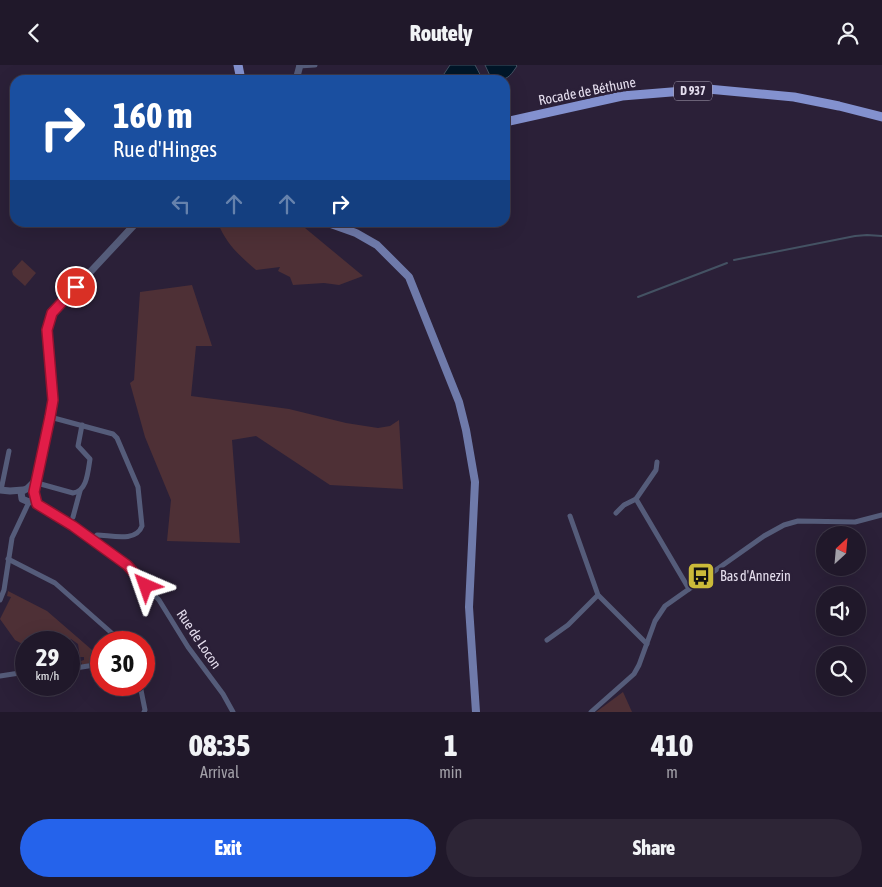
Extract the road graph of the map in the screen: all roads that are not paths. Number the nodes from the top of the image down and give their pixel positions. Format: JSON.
{"nodes":[{"id":1,"x":315,"y":65,"type":"edge"},
{"id":2,"x":299,"y":68,"type":"edge"},
{"id":3,"x":882,"y":117,"type":"edge"},
{"id":4,"x":510,"y":121,"type":"edge"},
{"id":5,"x":132,"y":227,"type":"edge"},
{"id":6,"x":339,"y":227,"type":"edge"},
{"id":7,"x":50,"y":417,"type":"junction"},
{"id":8,"x":82,"y":425,"type":"junction"},
{"id":9,"x":10,"y":451,"type":"dead end"},
{"id":10,"x":657,"y":462,"type":"dead end"},
{"id":11,"x":37,"y":480,"type":"junction"},
{"id":12,"x":1,"y":490,"type":"edge"},
{"id":13,"x":80,"y":491,"type":"junction"},
{"id":14,"x":28,"y":496,"type":"junction"},
{"id":15,"x":636,"y":499,"type":"junction"},
{"id":16,"x":616,"y":513,"type":"dead end"},
{"id":17,"x":882,"y":515,"type":"edge"},
{"id":18,"x":570,"y":516,"type":"dead end"},
{"id":19,"x":73,"y":517,"type":"dead end"},
{"id":20,"x":92,"y":540,"type":"junction"},
{"id":21,"x":8,"y":559,"type":"junction"},
{"id":22,"x":689,"y":589,"type":"junction"},
{"id":23,"x":598,"y":595,"type":"junction"},
{"id":24,"x":0,"y":600,"type":"edge"},
{"id":25,"x":109,"y":631,"type":"edge"},
{"id":26,"x":547,"y":640,"type":"dead end"},
{"id":27,"x":647,"y":643,"type":"junction"},
{"id":28,"x":15,"y":674,"type":"edge"},
{"id":29,"x":0,"y":676,"type":"edge"},
{"id":30,"x":142,"y":696,"type":"edge"},
{"id":31,"x":144,"y":712,"type":"edge"},
{"id":32,"x":233,"y":712,"type":"edge"},
{"id":33,"x":476,"y":712,"type":"edge"},
{"id":34,"x":592,"y":712,"type":"edge"}],
"edges":[{"from":1,"to":2,"type":"street"},
{"from":3,"to":4,"type":"main road","name":"Rocade de Béthune","number":"D 937"},
{"from":5,"to":7,"type":"street"},
{"from":6,"to":33,"type":"main road"},
{"from":7,"to":8,"type":"street"},
{"from":7,"to":11,"type":"street"},
{"from":8,"to":13,"type":"street"},
{"from":8,"to":20,"type":"street"},
{"from":9,"to":12,"type":"street"},
{"from":10,"to":15,"type":"street"},
{"from":11,"to":13,"type":"street"},
{"from":11,"to":14,"type":"street"},
{"from":12,"to":14,"type":"street"},
{"from":13,"to":19,"type":"street"},
{"from":14,"to":20,"type":"street","name":"Rue de Locon"},
{"from":14,"to":21,"type":"street"},
{"from":15,"to":16,"type":"street"},
{"from":15,"to":22,"type":"street"},
{"from":17,"to":22,"type":"street"},
{"from":18,"to":23,"type":"street"},
{"from":20,"to":32,"type":"street","name":"Rue de Locon"},
{"from":21,"to":24,"type":"street"},
{"from":21,"to":25,"type":"street"},
{"from":22,"to":27,"type":"street"},
{"from":23,"to":26,"type":"street"},
{"from":23,"to":27,"type":"street"},
{"from":27,"to":34,"type":"street"},
{"from":28,"to":29,"type":"street"},
{"from":30,"to":31,"type":"street"}]}
